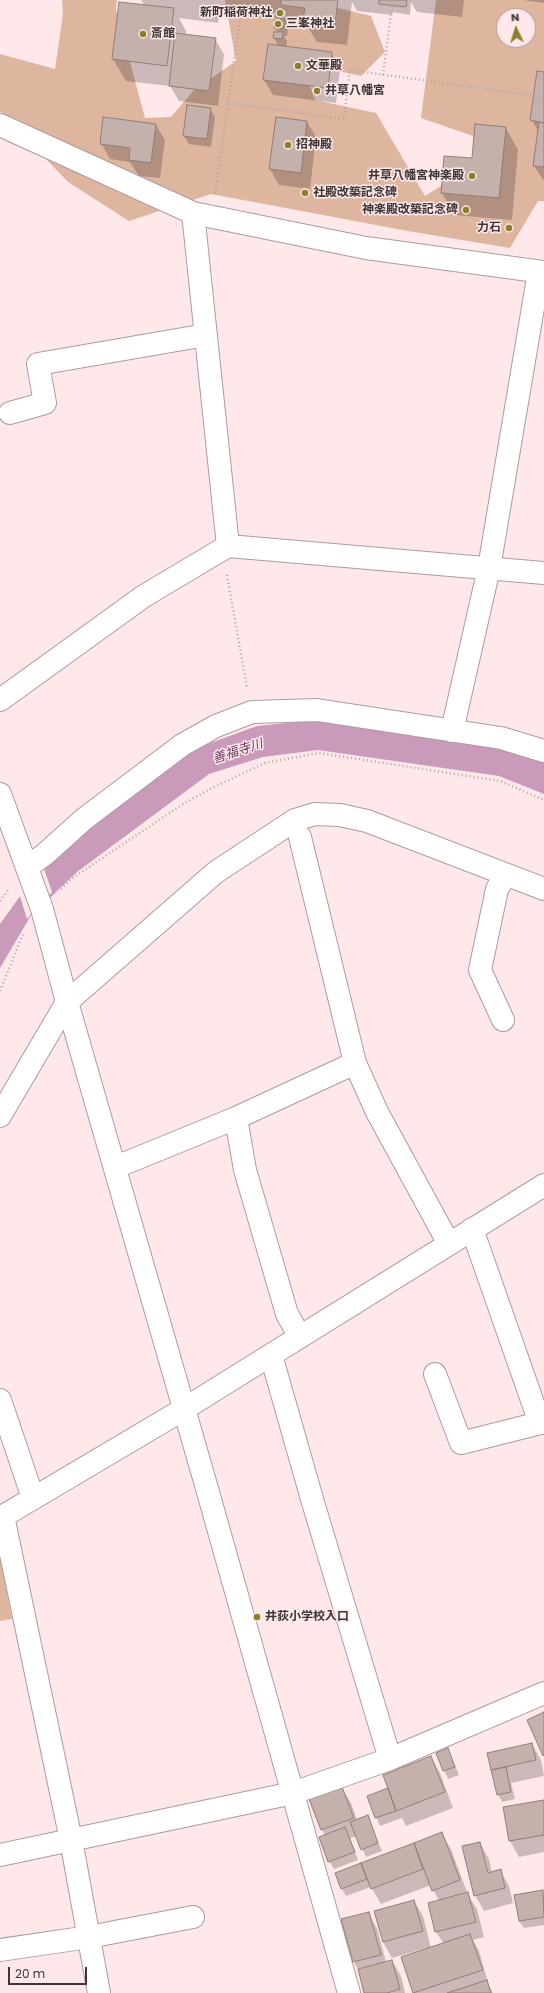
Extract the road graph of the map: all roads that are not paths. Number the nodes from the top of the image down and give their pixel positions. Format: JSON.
{"nodes":[{"id":1,"x":0,"y":125,"type":"edge"},
{"id":2,"x":202,"y":215,"type":"junction"},
{"id":3,"x":541,"y":272,"type":"edge"},
{"id":4,"x":206,"y":336,"type":"junction"},
{"id":5,"x":10,"y":413,"type":"dead end"},
{"id":6,"x":228,"y":546,"type":"junction"},
{"id":7,"x":489,"y":568,"type":"junction"},
{"id":8,"x":544,"y":573,"type":"edge"},
{"id":9,"x":0,"y":700,"type":"edge"},
{"id":10,"x":452,"y":731,"type":"junction"},
{"id":11,"x":544,"y":751,"type":"edge"},
{"id":12,"x":0,"y":794,"type":"edge"},
{"id":13,"x":300,"y":837,"type":"dead end"},
{"id":14,"x":28,"y":870,"type":"junction"},
{"id":15,"x":506,"y":875,"type":"junction"},
{"id":16,"x":544,"y":889,"type":"edge"},
{"id":17,"x":67,"y":1002,"type":"junction"},
{"id":18,"x":503,"y":1020,"type":"dead end"},
{"id":19,"x":355,"y":1063,"type":"junction"},
{"id":20,"x":0,"y":1116,"type":"edge"},
{"id":21,"x":236,"y":1118,"type":"junction"},
{"id":22,"x":116,"y":1167,"type":"junction"},
{"id":23,"x":544,"y":1185,"type":"edge"},
{"id":24,"x":472,"y":1229,"type":"junction"},
{"id":25,"x":449,"y":1244,"type":"junction"},
{"id":26,"x":300,"y":1337,"type":"junction"},
{"id":27,"x":271,"y":1355,"type":"junction"},
{"id":28,"x":435,"y":1374,"type":"dead end"},
{"id":29,"x":0,"y":1400,"type":"edge"},
{"id":30,"x":184,"y":1409,"type":"junction"},
{"id":31,"x":542,"y":1423,"type":"edge"},
{"id":32,"x":33,"y":1498,"type":"junction"},
{"id":33,"x":1,"y":1517,"type":"edge"},
{"id":34,"x":544,"y":1693,"type":"edge"},
{"id":35,"x":390,"y":1759,"type":"junction"},
{"id":36,"x":293,"y":1793,"type":"junction"},
{"id":37,"x":71,"y":1840,"type":"junction"},
{"id":38,"x":0,"y":1854,"type":"edge"},
{"id":39,"x":193,"y":1917,"type":"dead end"},
{"id":40,"x":89,"y":1937,"type":"junction"},
{"id":41,"x":0,"y":1950,"type":"edge"},
{"id":42,"x":99,"y":1993,"type":"edge"},
{"id":43,"x":349,"y":1993,"type":"edge"}],
"edges":[{"from":1,"to":2,"type":"street"},
{"from":2,"to":3,"type":"street"},
{"from":2,"to":4,"type":"street"},
{"from":3,"to":7,"type":"street"},
{"from":4,"to":5,"type":"street"},
{"from":4,"to":6,"type":"street"},
{"from":6,"to":7,"type":"street"},
{"from":6,"to":9,"type":"street"},
{"from":7,"to":8,"type":"street"},
{"from":7,"to":10,"type":"street"},
{"from":10,"to":11,"type":"street"},
{"from":10,"to":14,"type":"street"},
{"from":12,"to":14,"type":"street"},
{"from":13,"to":19,"type":"street"},
{"from":14,"to":17,"type":"street"},
{"from":15,"to":16,"type":"street"},
{"from":15,"to":17,"type":"street"},
{"from":15,"to":18,"type":"street"},
{"from":17,"to":20,"type":"street"},
{"from":17,"to":22,"type":"street"},
{"from":19,"to":21,"type":"street"},
{"from":19,"to":25,"type":"street"},
{"from":21,"to":22,"type":"street"},
{"from":21,"to":26,"type":"street"},
{"from":22,"to":30,"type":"street"},
{"from":23,"to":24,"type":"street"},
{"from":24,"to":25,"type":"street"},
{"from":24,"to":31,"type":"street"},
{"from":25,"to":26,"type":"street"},
{"from":26,"to":27,"type":"street"},
{"from":27,"to":30,"type":"street"},
{"from":27,"to":35,"type":"street"},
{"from":28,"to":31,"type":"street"},
{"from":29,"to":32,"type":"street"},
{"from":30,"to":32,"type":"street"},
{"from":30,"to":36,"type":"street"},
{"from":32,"to":33,"type":"street"},
{"from":33,"to":37,"type":"street"},
{"from":34,"to":35,"type":"street"},
{"from":35,"to":36,"type":"street"},
{"from":36,"to":37,"type":"street"},
{"from":36,"to":43,"type":"street"},
{"from":37,"to":38,"type":"street"},
{"from":37,"to":40,"type":"street"},
{"from":39,"to":40,"type":"street"},
{"from":40,"to":41,"type":"street"},
{"from":40,"to":42,"type":"street"}]}
